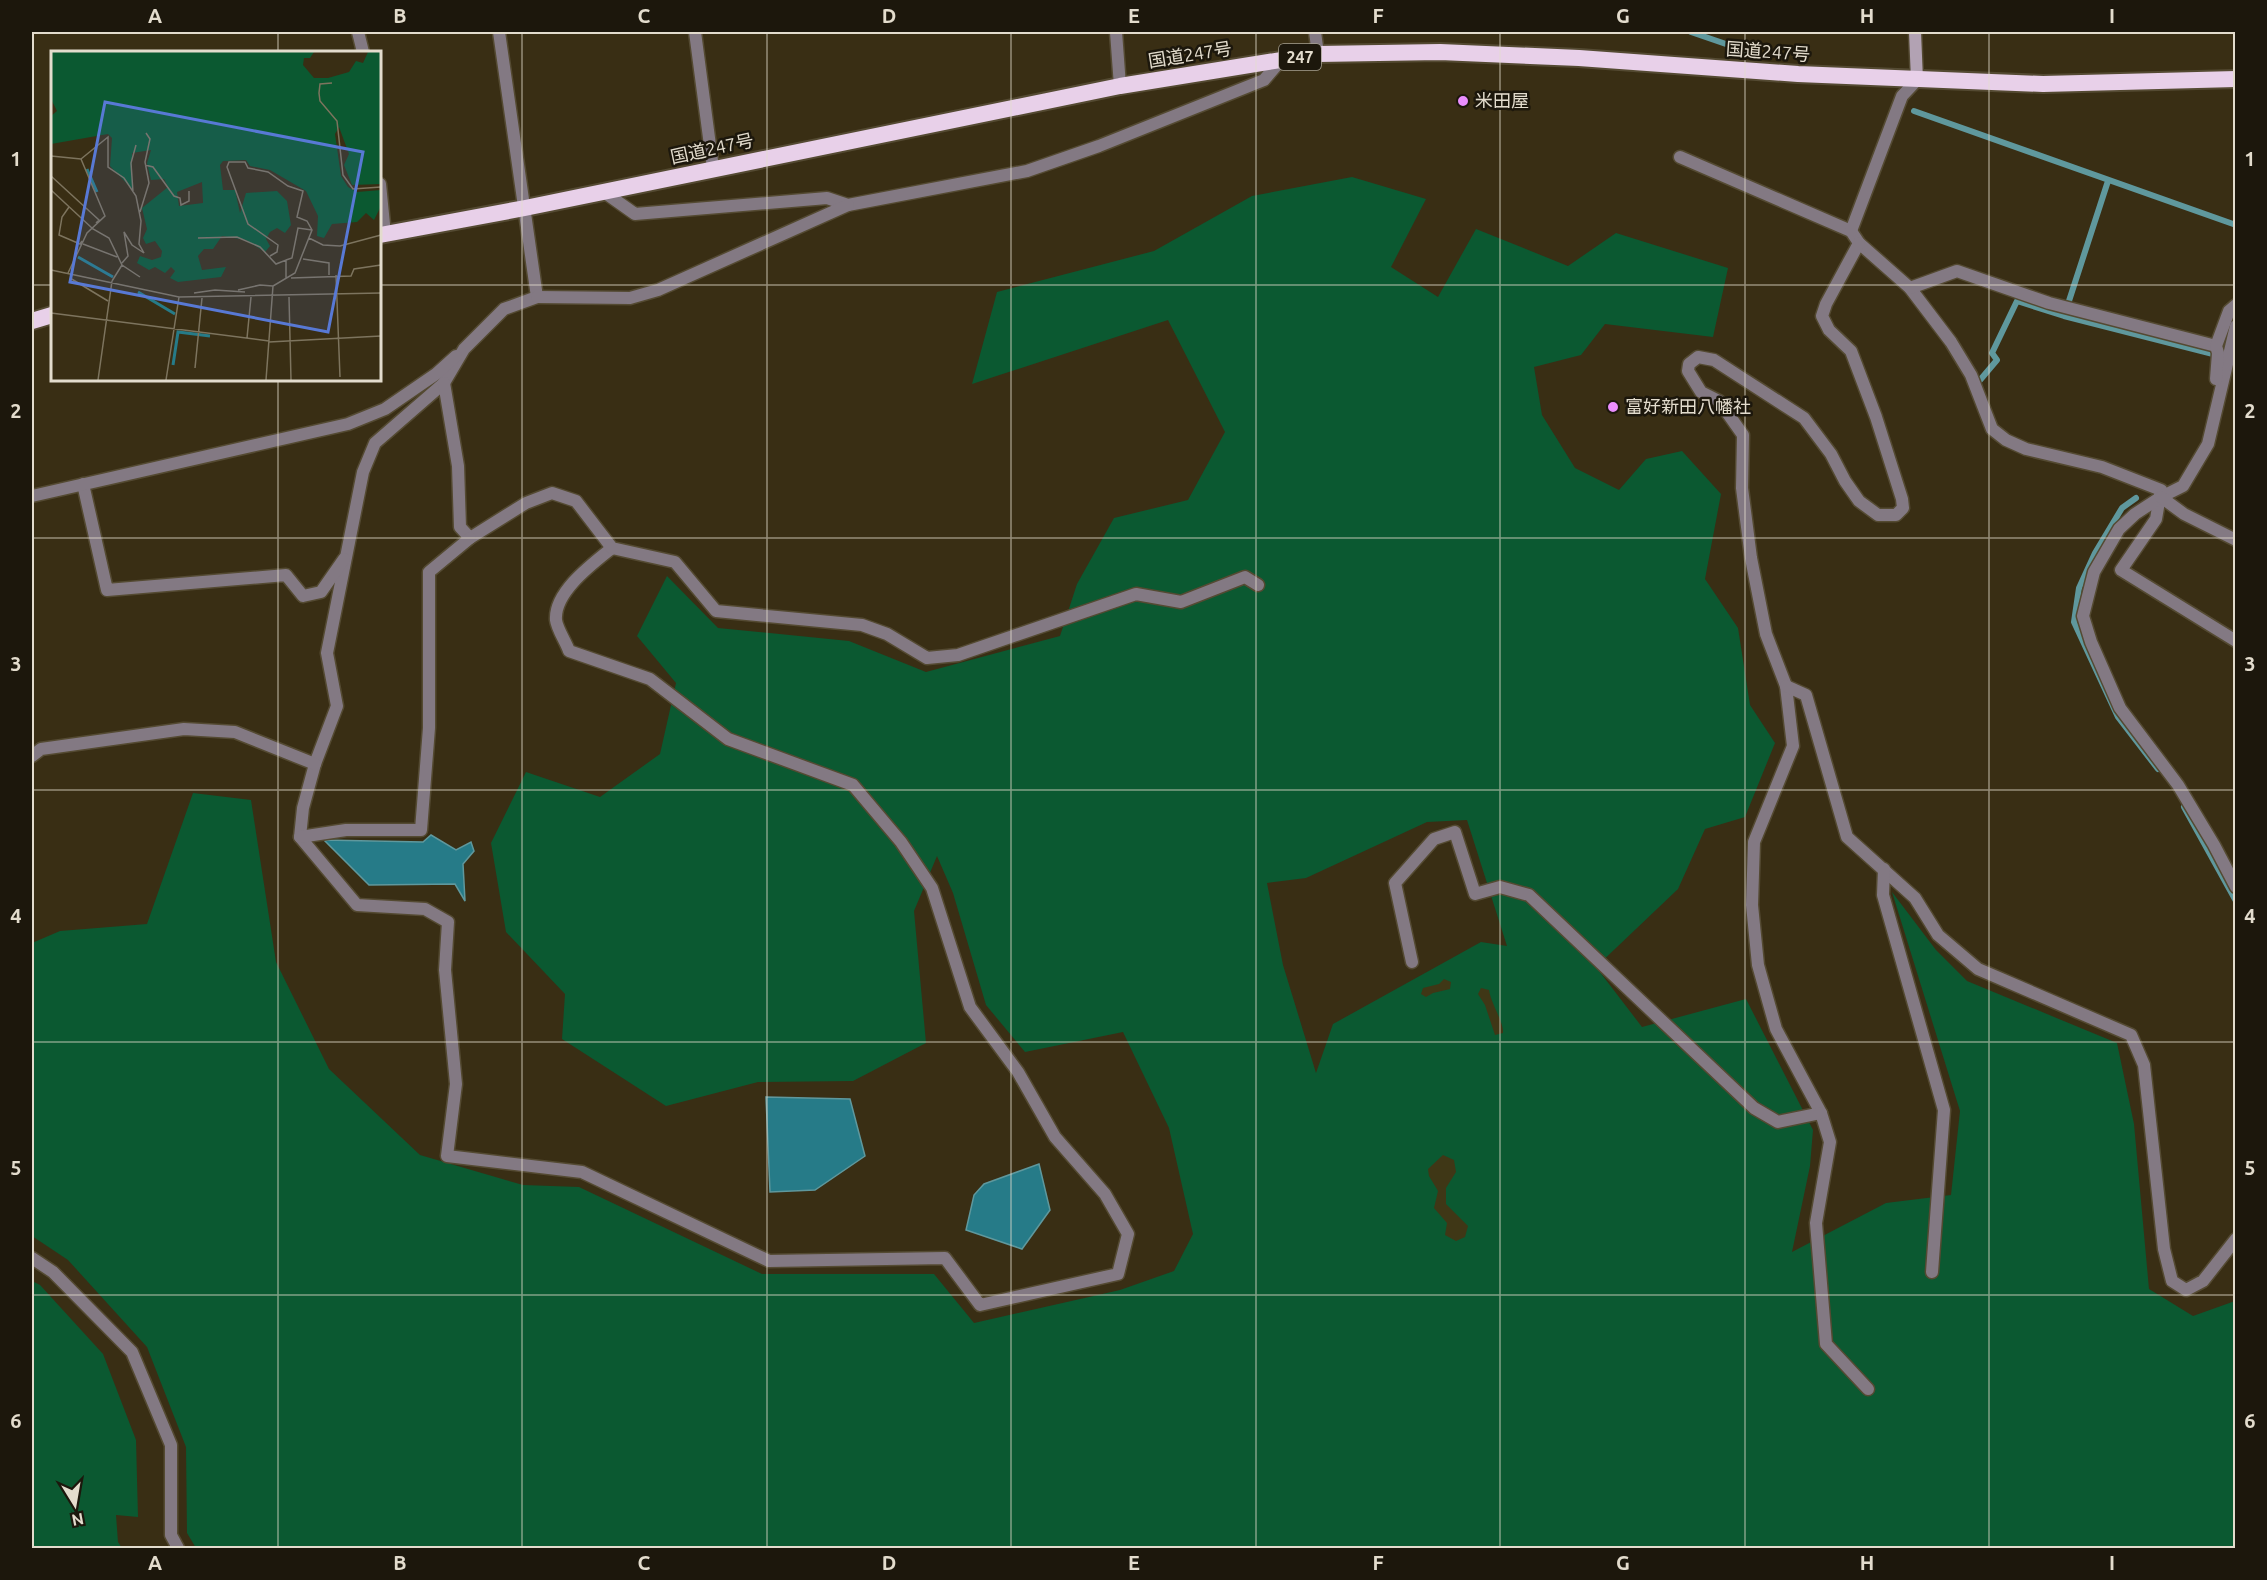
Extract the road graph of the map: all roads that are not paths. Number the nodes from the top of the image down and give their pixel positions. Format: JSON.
{"nodes":[{"id":1,"x":358,"y":32,"type":"edge"},
{"id":2,"x":499,"y":32,"type":"edge"},
{"id":3,"x":695,"y":32,"type":"edge"},
{"id":4,"x":1116,"y":32,"type":"edge"},
{"id":5,"x":1315,"y":32,"type":"edge"},
{"id":6,"x":1915,"y":32,"type":"edge"},
{"id":7,"x":363,"y":51,"type":"edge"},
{"id":8,"x":1318,"y":54,"type":"junction"},
{"id":9,"x":1281,"y":60,"type":"junction"},
{"id":10,"x":2235,"y":79,"type":"edge"},
{"id":11,"x":1917,"y":80,"type":"junction"},
{"id":12,"x":1120,"y":86,"type":"junction"},
{"id":13,"x":1680,"y":157,"type":"dead end"},
{"id":14,"x":713,"y":168,"type":"junction"},
{"id":15,"x":604,"y":192,"type":"junction"},
{"id":16,"x":848,"y":205,"type":"junction"},
{"id":17,"x":525,"y":208,"type":"junction"},
{"id":18,"x":381,"y":210,"type":"edge"},
{"id":19,"x":1851,"y":231,"type":"junction"},
{"id":20,"x":382,"y":235,"type":"edge"},
{"id":21,"x":1859,"y":243,"type":"junction"},
{"id":22,"x":1910,"y":288,"type":"junction"},
{"id":23,"x":537,"y":297,"type":"junction"},
{"id":24,"x":2235,"y":305,"type":"edge"},
{"id":25,"x":51,"y":315,"type":"edge"},
{"id":26,"x":32,"y":321,"type":"edge"},
{"id":27,"x":2235,"y":326,"type":"edge"},
{"id":28,"x":2216,"y":346,"type":"junction"},
{"id":29,"x":464,"y":349,"type":"junction"},
{"id":30,"x":2235,"y":363,"type":"edge"},
{"id":31,"x":2222,"y":379,"type":"junction"},
{"id":32,"x":444,"y":383,"type":"junction"},
{"id":33,"x":2216,"y":401,"type":"junction"},
{"id":34,"x":84,"y":484,"type":"junction"},
{"id":35,"x":32,"y":496,"type":"edge"},
{"id":36,"x":2161,"y":497,"type":"junction"},
{"id":37,"x":470,"y":538,"type":"junction"},
{"id":38,"x":2235,"y":540,"type":"edge"},
{"id":39,"x":612,"y":548,"type":"junction"},
{"id":40,"x":347,"y":556,"type":"junction"},
{"id":41,"x":1258,"y":585,"type":"dead end"},
{"id":42,"x":2235,"y":641,"type":"edge"},
{"id":43,"x":1786,"y":686,"type":"junction"},
{"id":44,"x":32,"y":756,"type":"edge"},
{"id":45,"x":315,"y":764,"type":"junction"},
{"id":46,"x":300,"y":837,"type":"junction"},
{"id":47,"x":1884,"y":869,"type":"junction"},
{"id":48,"x":2235,"y":887,"type":"edge"},
{"id":49,"x":1412,"y":962,"type":"dead end"},
{"id":50,"x":1821,"y":1113,"type":"junction"},
{"id":51,"x":2235,"y":1239,"type":"edge"},
{"id":52,"x":32,"y":1258,"type":"edge"},
{"id":53,"x":1932,"y":1272,"type":"dead end"},
{"id":54,"x":1868,"y":1389,"type":"dead end"},
{"id":55,"x":178,"y":1548,"type":"edge"}],
"edges":[{"from":1,"to":7,"type":"street"},
{"from":2,"to":17,"type":"street"},
{"from":3,"to":14,"type":"street"},
{"from":4,"to":12,"type":"street"},
{"from":5,"to":8,"type":"street"},
{"from":6,"to":11,"type":"main road"},
{"from":8,"to":9,"type":"highway","name":"国道247号","number":"247"},
{"from":8,"to":11,"type":"highway","name":"国道247号","number":"247"},
{"from":9,"to":12,"type":"highway","name":"国道247号","number":"247"},
{"from":9,"to":16,"type":"street"},
{"from":10,"to":11,"type":"highway","name":"国道247号","number":"247"},
{"from":11,"to":19,"type":"street"},
{"from":12,"to":14,"type":"highway","name":"国道247号","number":"247"},
{"from":13,"to":19,"type":"street"},
{"from":14,"to":15,"type":"highway","name":"国道247号","number":"247"},
{"from":15,"to":16,"type":"street"},
{"from":15,"to":17,"type":"highway","name":"国道247号","number":"247"},
{"from":16,"to":23,"type":"street"},
{"from":17,"to":20,"type":"highway","name":"国道247号","number":"247"},
{"from":17,"to":23,"type":"street"},
{"from":18,"to":20,"type":"street"},
{"from":19,"to":21,"type":"street"},
{"from":21,"to":22,"type":"street"},
{"from":21,"to":43,"type":"street"},
{"from":22,"to":28,"type":"street"},
{"from":22,"to":36,"type":"street"},
{"from":23,"to":29,"type":"street"},
{"from":24,"to":28,"type":"street"},
{"from":25,"to":26,"type":"highway"},
{"from":27,"to":31,"type":"street"},
{"from":28,"to":33,"type":"street"},
{"from":29,"to":32,"type":"street"},
{"from":29,"to":34,"type":"street"},
{"from":30,"to":31,"type":"street"},
{"from":31,"to":33,"type":"street"},
{"from":32,"to":37,"type":"street"},
{"from":32,"to":40,"type":"street"},
{"from":33,"to":36,"type":"street"},
{"from":34,"to":35,"type":"street"},
{"from":34,"to":40,"type":"street"},
{"from":36,"to":38,"type":"street"},
{"from":36,"to":42,"type":"street"},
{"from":36,"to":48,"type":"street"},
{"from":37,"to":39,"type":"street"},
{"from":37,"to":46,"type":"street"},
{"from":39,"to":41,"type":"street"},
{"from":39,"to":46,"type":"street"},
{"from":40,"to":45,"type":"street"},
{"from":43,"to":47,"type":"street"},
{"from":43,"to":50,"type":"street"},
{"from":44,"to":45,"type":"street"},
{"from":45,"to":46,"type":"street"},
{"from":47,"to":51,"type":"street"},
{"from":47,"to":53,"type":"street"},
{"from":49,"to":50,"type":"street"},
{"from":50,"to":54,"type":"street"},
{"from":52,"to":55,"type":"street"}]}
